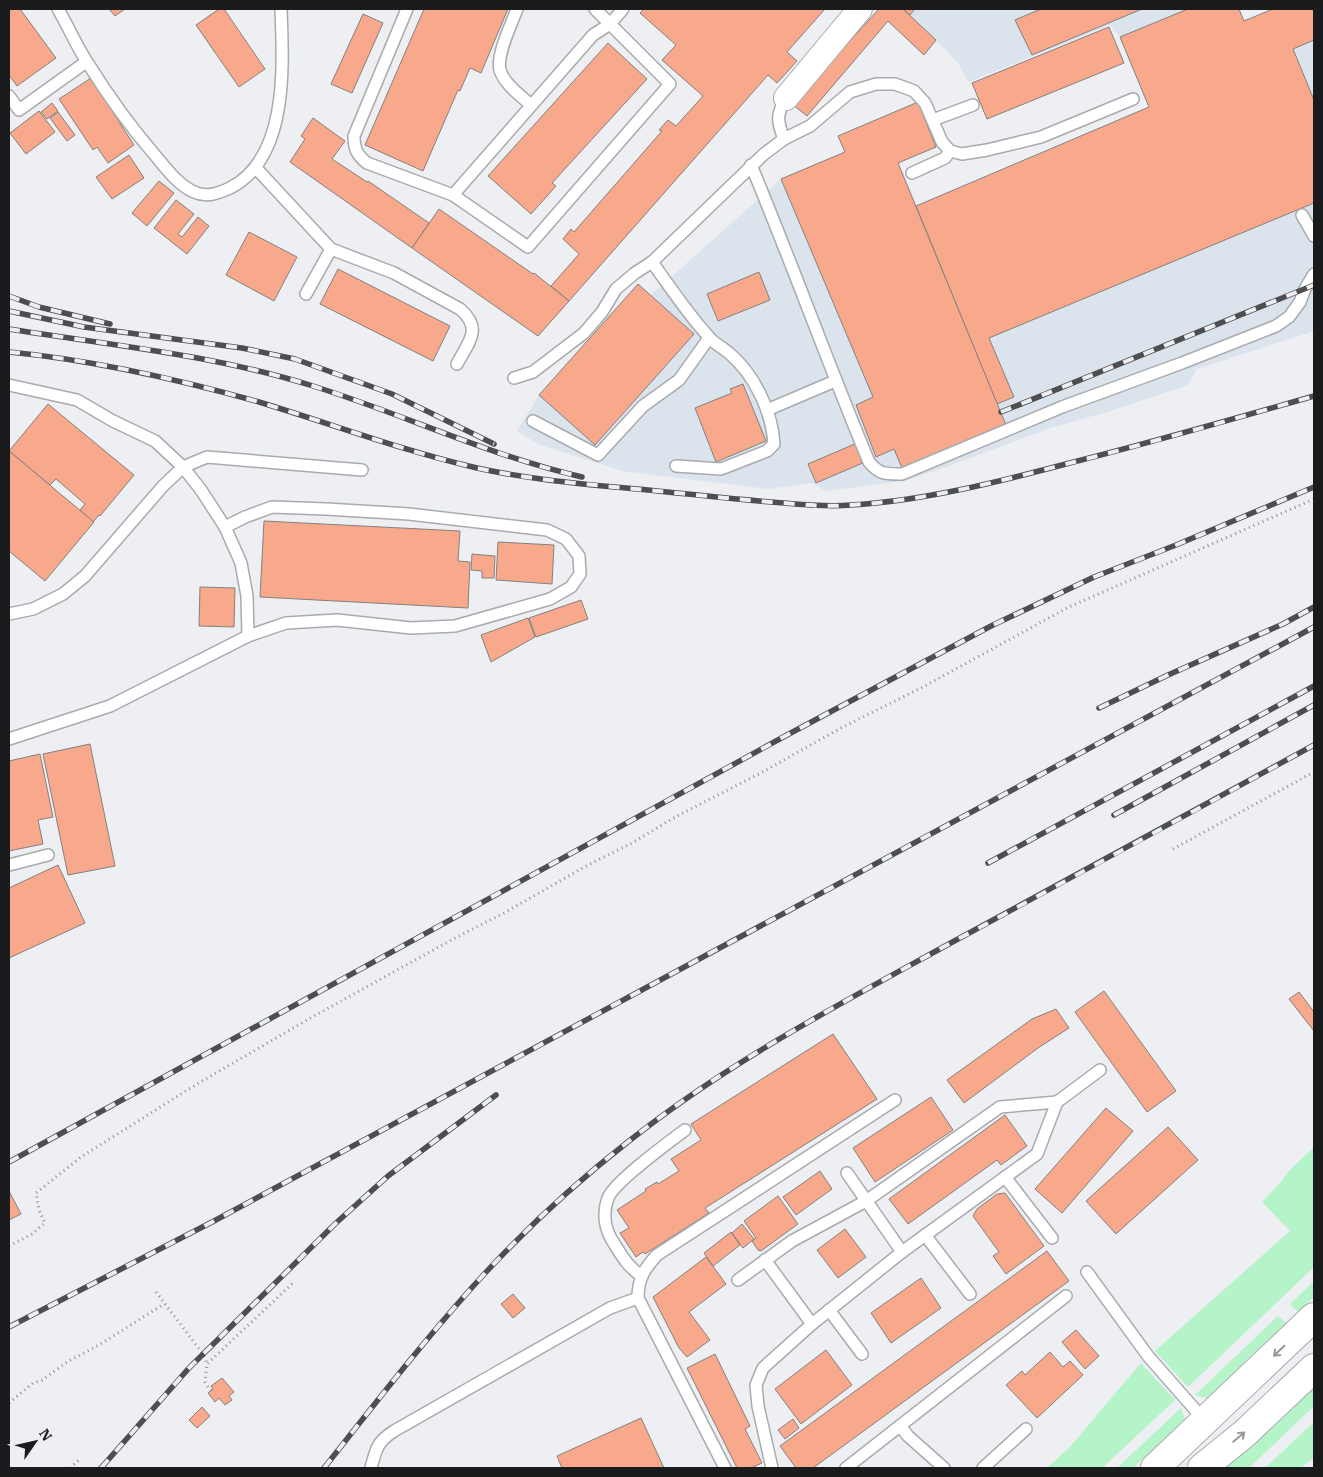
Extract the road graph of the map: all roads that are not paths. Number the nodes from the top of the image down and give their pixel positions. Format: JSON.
{"nodes":[{"id":1,"x":58,"y":9,"type":"edge"},
{"id":2,"x":281,"y":9,"type":"edge"},
{"id":3,"x":407,"y":9,"type":"edge"},
{"id":4,"x":517,"y":9,"type":"edge"},
{"id":5,"x":594,"y":9,"type":"edge"},
{"id":6,"x":623,"y":9,"type":"edge"},
{"id":7,"x":860,"y":9,"type":"edge"},
{"id":8,"x":610,"y":24,"type":"junction"},
{"id":9,"x":86,"y":62,"type":"junction"},
{"id":10,"x":9,"y":96,"type":"edge"},
{"id":11,"x":786,"y":98,"type":"joint"},
{"id":12,"x":1134,"y":99,"type":"dead end"},
{"id":13,"x":531,"y":105,"type":"junction"},
{"id":14,"x":973,"y":105,"type":"dead end"},
{"id":15,"x":933,"y":120,"type":"junction"},
{"id":16,"x":784,"y":139,"type":"junction"},
{"id":17,"x":950,"y":151,"type":"junction"},
{"id":18,"x":751,"y":165,"type":"junction"},
{"id":19,"x":256,"y":168,"type":"junction"},
{"id":20,"x":912,"y":173,"type":"dead end"},
{"id":21,"x":454,"y":195,"type":"junction"},
{"id":22,"x":1302,"y":215,"type":"dead end"},
{"id":23,"x":1314,"y":236,"type":"edge"},
{"id":24,"x":331,"y":249,"type":"junction"},
{"id":25,"x":652,"y":262,"type":"junction"},
{"id":26,"x":1314,"y":274,"type":"edge"},
{"id":27,"x":306,"y":294,"type":"dead end"},
{"id":28,"x":709,"y":338,"type":"junction"},
{"id":29,"x":457,"y":364,"type":"dead end"},
{"id":30,"x":514,"y":378,"type":"dead end"},
{"id":31,"x":835,"y":382,"type":"junction"},
{"id":32,"x":9,"y":385,"type":"edge"},
{"id":33,"x":766,"y":410,"type":"junction"},
{"id":34,"x":533,"y":421,"type":"dead end"},
{"id":35,"x":676,"y":466,"type":"dead end"},
{"id":36,"x":183,"y":468,"type":"junction"},
{"id":37,"x":362,"y":470,"type":"dead end"},
{"id":38,"x":225,"y":527,"type":"junction"},
{"id":39,"x":9,"y":614,"type":"edge"},
{"id":40,"x":248,"y":636,"type":"junction"},
{"id":41,"x":9,"y":739,"type":"edge"},
{"id":42,"x":48,"y":856,"type":"dead end"},
{"id":43,"x":9,"y":865,"type":"edge"},
{"id":44,"x":1100,"y":1070,"type":"dead end"},
{"id":45,"x":895,"y":1100,"type":"dead end"},
{"id":46,"x":1057,"y":1102,"type":"junction"},
{"id":47,"x":685,"y":1130,"type":"dead end"},
{"id":48,"x":846,"y":1173,"type":"dead end"},
{"id":49,"x":1005,"y":1177,"type":"junction"},
{"id":50,"x":866,"y":1201,"type":"junction"},
{"id":51,"x":925,"y":1235,"type":"junction"},
{"id":52,"x":1052,"y":1238,"type":"dead end"},
{"id":53,"x":902,"y":1252,"type":"junction"},
{"id":54,"x":765,"y":1260,"type":"junction"},
{"id":55,"x":1087,"y":1272,"type":"dead end"},
{"id":56,"x":642,"y":1276,"type":"junction"},
{"id":57,"x":738,"y":1280,"type":"dead end"},
{"id":58,"x":970,"y":1294,"type":"dead end"},
{"id":59,"x":1066,"y":1296,"type":"dead end"},
{"id":60,"x":638,"y":1298,"type":"junction"},
{"id":61,"x":829,"y":1310,"type":"junction"},
{"id":62,"x":1314,"y":1317,"type":"edge"},
{"id":63,"x":812,"y":1324,"type":"junction"},
{"id":64,"x":862,"y":1354,"type":"dead end"},
{"id":65,"x":1314,"y":1368,"type":"edge"},
{"id":66,"x":1205,"y":1421,"type":"junction"},
{"id":67,"x":900,"y":1426,"type":"junction"},
{"id":68,"x":1026,"y":1429,"type":"dead end"},
{"id":69,"x":371,"y":1468,"type":"edge"},
{"id":70,"x":725,"y":1468,"type":"edge"},
{"id":71,"x":772,"y":1468,"type":"edge"},
{"id":72,"x":847,"y":1468,"type":"edge"},
{"id":73,"x":944,"y":1468,"type":"edge"},
{"id":74,"x":983,"y":1468,"type":"edge"},
{"id":75,"x":1155,"y":1468,"type":"edge"},
{"id":76,"x":1202,"y":1468,"type":"edge"}],
"edges":[{"from":1,"to":9,"type":"lane"},
{"from":2,"to":19,"type":"lane"},
{"from":3,"to":21,"type":"lane"},
{"from":4,"to":13,"type":"lane"},
{"from":5,"to":8,"type":"lane"},
{"from":6,"to":8,"type":"lane"},
{"from":7,"to":11,"type":"street"},
{"from":8,"to":13,"type":"lane"},
{"from":8,"to":21,"type":"lane"},
{"from":9,"to":10,"type":"lane"},
{"from":9,"to":19,"type":"lane"},
{"from":11,"to":16,"type":"lane"},
{"from":12,"to":17,"type":"lane"},
{"from":13,"to":21,"type":"lane"},
{"from":14,"to":15,"type":"lane"},
{"from":15,"to":16,"type":"lane"},
{"from":15,"to":17,"type":"lane"},
{"from":16,"to":18,"type":"lane"},
{"from":17,"to":20,"type":"lane"},
{"from":18,"to":25,"type":"lane"},
{"from":18,"to":31,"type":"lane"},
{"from":19,"to":24,"type":"lane"},
{"from":22,"to":23,"type":"lane"},
{"from":24,"to":27,"type":"lane"},
{"from":24,"to":29,"type":"lane"},
{"from":25,"to":28,"type":"lane"},
{"from":25,"to":30,"type":"lane"},
{"from":26,"to":31,"type":"lane"},
{"from":28,"to":33,"type":"lane"},
{"from":28,"to":34,"type":"lane"},
{"from":31,"to":33,"type":"lane"},
{"from":32,"to":36,"type":"lane"},
{"from":33,"to":35,"type":"lane"},
{"from":36,"to":37,"type":"lane"},
{"from":36,"to":38,"type":"lane"},
{"from":36,"to":39,"type":"lane"},
{"from":38,"to":40,"type":"lane"},
{"from":38,"to":40,"type":"lane"},
{"from":40,"to":41,"type":"lane"},
{"from":42,"to":43,"type":"lane"},
{"from":44,"to":46,"type":"lane"},
{"from":45,"to":56,"type":"lane"},
{"from":46,"to":49,"type":"lane"},
{"from":46,"to":50,"type":"lane"},
{"from":47,"to":56,"type":"lane"},
{"from":48,"to":50,"type":"lane"},
{"from":49,"to":51,"type":"lane"},
{"from":49,"to":52,"type":"lane"},
{"from":50,"to":53,"type":"lane"},
{"from":50,"to":54,"type":"lane"},
{"from":51,"to":53,"type":"lane"},
{"from":51,"to":58,"type":"lane"},
{"from":53,"to":61,"type":"lane"},
{"from":54,"to":57,"type":"lane"},
{"from":54,"to":63,"type":"lane"},
{"from":55,"to":66,"type":"lane"},
{"from":56,"to":60,"type":"lane"},
{"from":59,"to":67,"type":"lane"},
{"from":60,"to":69,"type":"lane"},
{"from":60,"to":70,"type":"lane"},
{"from":61,"to":63,"type":"lane"},
{"from":61,"to":64,"type":"lane"},
{"from":62,"to":66,"type":"main road","one_way":true},
{"from":63,"to":71,"type":"lane"},
{"from":76,"to":65,"type":"main road","one_way":true},
{"from":66,"to":75,"type":"main road"},
{"from":67,"to":72,"type":"lane"},
{"from":67,"to":73,"type":"lane"},
{"from":68,"to":74,"type":"lane"}]}
